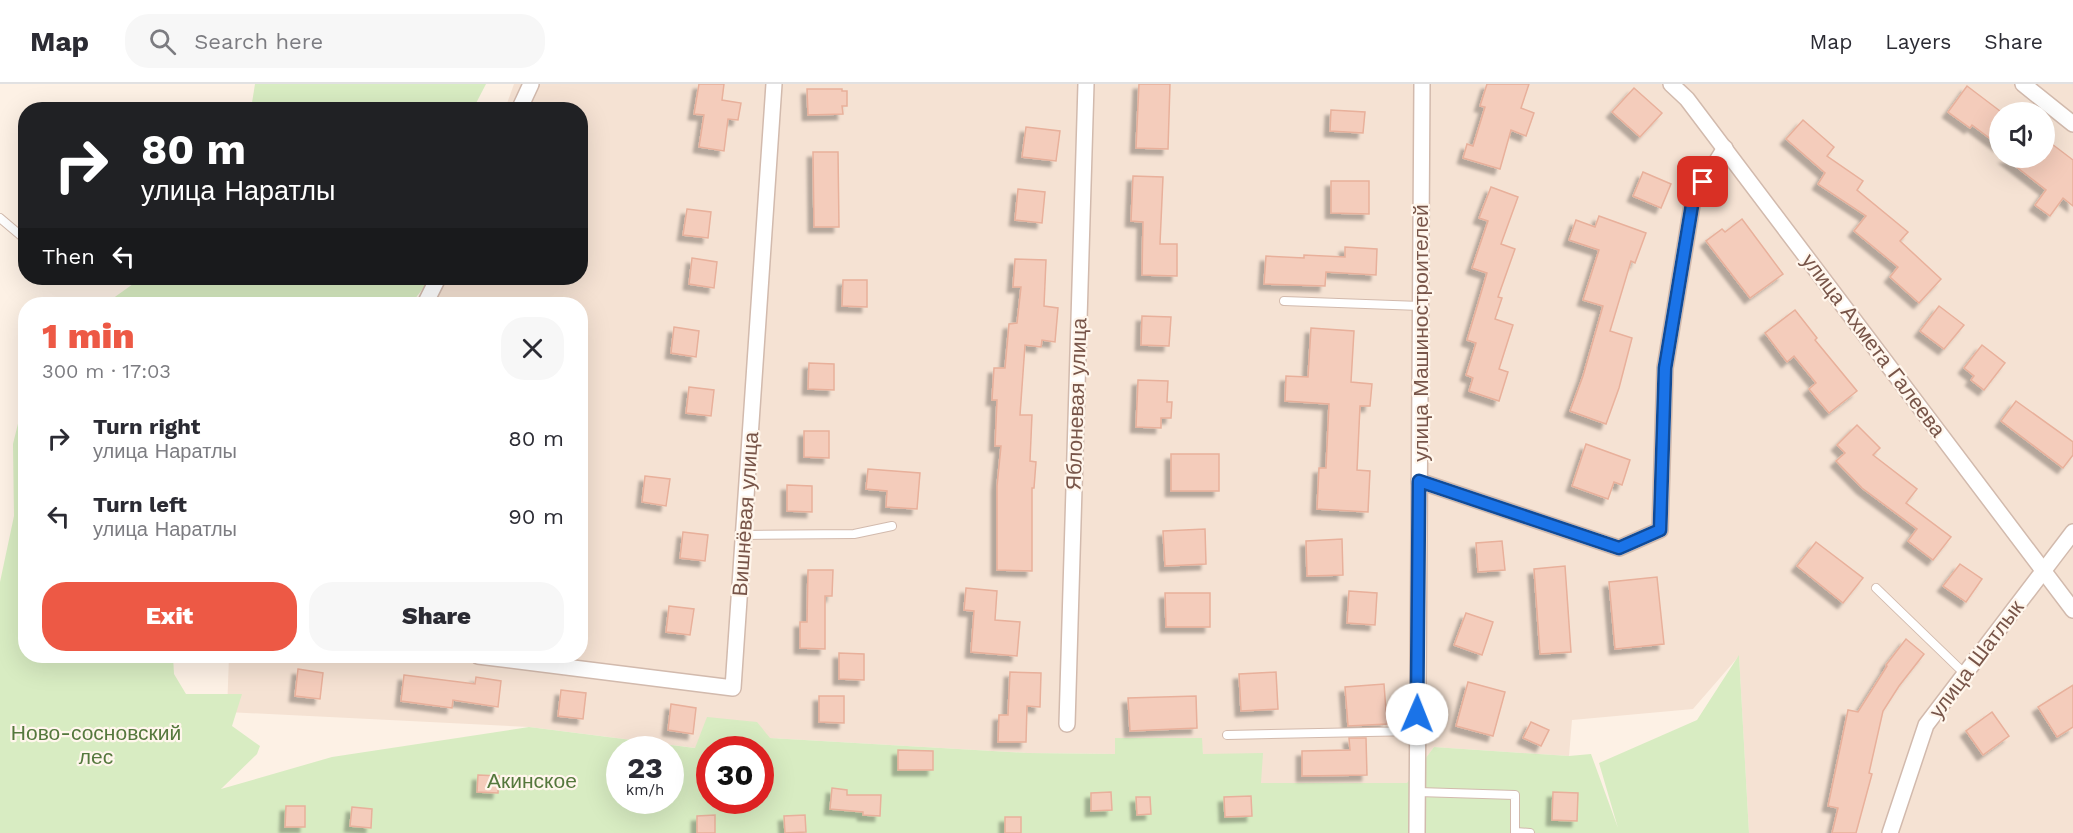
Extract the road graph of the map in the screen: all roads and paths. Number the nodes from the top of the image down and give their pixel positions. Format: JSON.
{"nodes":[{"id":1,"x":531,"y":84,"type":"edge"},
{"id":2,"x":774,"y":84,"type":"edge"},
{"id":3,"x":1086,"y":84,"type":"edge"},
{"id":4,"x":1422,"y":84,"type":"edge"},
{"id":5,"x":1671,"y":84,"type":"edge"},
{"id":6,"x":2023,"y":84,"type":"edge"},
{"id":7,"x":523,"y":102,"type":"edge"},
{"id":8,"x":2073,"y":124,"type":"edge"},
{"id":9,"x":1725,"y":148,"type":"junction"},
{"id":10,"x":0,"y":218,"type":"edge"},
{"id":11,"x":18,"y":233,"type":"edge"},
{"id":12,"x":1284,"y":301,"type":"dead end"},
{"id":13,"x":1420,"y":306,"type":"junction"},
{"id":14,"x":1419,"y":481,"type":"junction"},
{"id":15,"x":892,"y":526,"type":"dead end"},
{"id":16,"x":2073,"y":532,"type":"edge"},
{"id":17,"x":743,"y":535,"type":"junction"},
{"id":18,"x":2044,"y":570,"type":"junction"},
{"id":19,"x":1876,"y":588,"type":"dead end"},
{"id":20,"x":2073,"y":610,"type":"edge"},
{"id":21,"x":534,"y":663,"type":"edge"},
{"id":22,"x":1965,"y":674,"type":"junction"},
{"id":23,"x":1067,"y":724,"type":"dead end"},
{"id":24,"x":1417,"y":731,"type":"junction"},
{"id":25,"x":1227,"y":735,"type":"dead end"},
{"id":26,"x":1418,"y":792,"type":"junction"},
{"id":27,"x":1417,"y":833,"type":"edge"},
{"id":28,"x":1515,"y":833,"type":"edge"},
{"id":29,"x":1530,"y":833,"type":"edge"},
{"id":30,"x":1890,"y":833,"type":"edge"}],
"edges":[{"from":1,"to":7,"type":"street"},
{"from":2,"to":17,"type":"street","name":"Вишнёвая улица"},
{"from":3,"to":23,"type":"street","name":"Яблоневая улица"},
{"from":4,"to":13,"type":"street","name":"улица Машиностроителей"},
{"from":5,"to":9,"type":"street","name":"улица Ахмета Галеева"},
{"from":6,"to":8,"type":"street"},
{"from":9,"to":14,"type":"street"},
{"from":9,"to":18,"type":"street","name":"улица Ахмета Галеева"},
{"from":10,"to":11,"type":"lane"},
{"from":12,"to":13,"type":"lane"},
{"from":13,"to":14,"type":"street","name":"улица Машиностроителей"},
{"from":14,"to":24,"type":"street","name":"улица Машиностроителей"},
{"from":15,"to":17,"type":"lane"},
{"from":16,"to":18,"type":"street","name":"улица Шатлык"},
{"from":17,"to":21,"type":"street","name":"Вишнёвая улица"},
{"from":18,"to":20,"type":"street","name":"улица Ахмета Галеева"},
{"from":18,"to":22,"type":"street","name":"улица Шатлык"},
{"from":19,"to":22,"type":"lane"},
{"from":22,"to":30,"type":"street","name":"улица Шатлык"},
{"from":24,"to":25,"type":"lane"},
{"from":24,"to":26,"type":"street","name":"улица Машиностроителей"},
{"from":26,"to":27,"type":"street","name":"улица Машиностроителей"},
{"from":26,"to":28,"type":"lane"},
{"from":28,"to":29,"type":"lane"}]}
